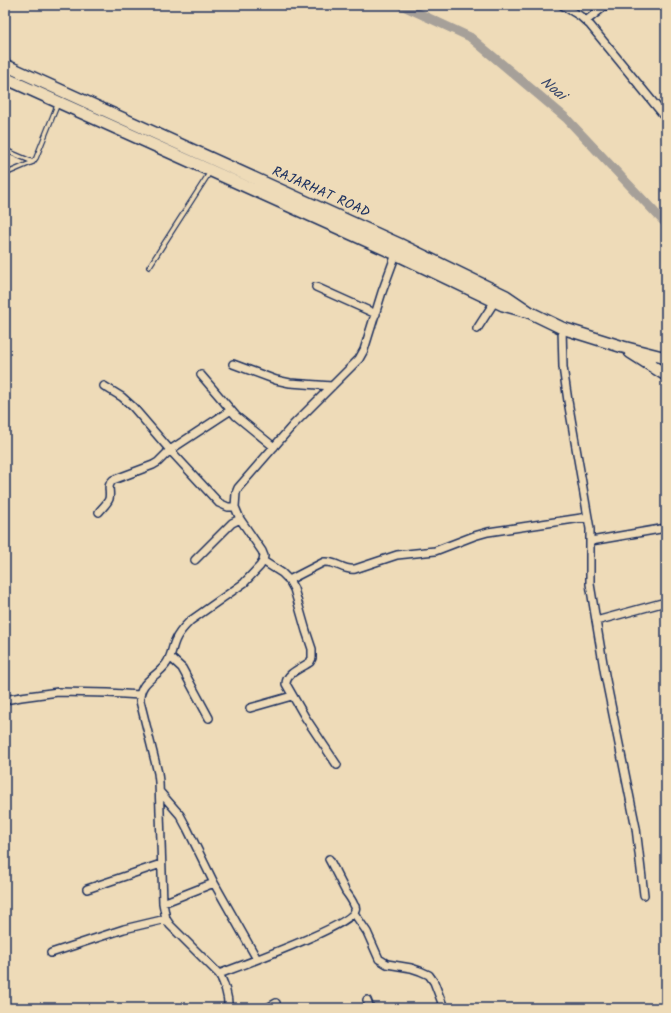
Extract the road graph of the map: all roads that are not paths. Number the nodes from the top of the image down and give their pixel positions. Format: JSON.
{"nodes":[{"id":1,"x":562,"y":5,"type":"edge"},
{"id":2,"x":606,"y":5,"type":"edge"},
{"id":3,"x":586,"y":21,"type":"junction"},
{"id":4,"x":5,"y":65,"type":"edge"},
{"id":5,"x":5,"y":78,"type":"edge"},
{"id":6,"x":58,"y":102,"type":"junction"},
{"id":7,"x":666,"y":118,"type":"edge"},
{"id":8,"x":5,"y":150,"type":"edge"},
{"id":9,"x":33,"y":162,"type":"junction"},
{"id":10,"x":211,"y":171,"type":"junction"},
{"id":11,"x":5,"y":174,"type":"edge"},
{"id":12,"x":396,"y":254,"type":"junction"},
{"id":13,"x":149,"y":267,"type":"dead end"},
{"id":14,"x":316,"y":287,"type":"dead end"},
{"id":15,"x":495,"y":301,"type":"junction"},
{"id":16,"x":531,"y":313,"type":"junction"},
{"id":17,"x":376,"y":314,"type":"junction"},
{"id":18,"x":562,"y":328,"type":"junction"},
{"id":19,"x":477,"y":329,"type":"dead end"},
{"id":20,"x":623,"y":347,"type":"junction"},
{"id":21,"x":666,"y":358,"type":"edge"},
{"id":22,"x":233,"y":364,"type":"dead end"},
{"id":23,"x":201,"y":375,"type":"dead end"},
{"id":24,"x":666,"y":376,"type":"edge"},
{"id":25,"x":104,"y":386,"type":"dead end"},
{"id":26,"x":332,"y":386,"type":"junction"},
{"id":27,"x":231,"y":410,"type":"junction"},
{"id":28,"x":274,"y":447,"type":"junction"},
{"id":29,"x":170,"y":450,"type":"junction"},
{"id":30,"x":235,"y":507,"type":"junction"},
{"id":31,"x":99,"y":512,"type":"dead end"},
{"id":32,"x":588,"y":517,"type":"junction"},
{"id":33,"x":240,"y":519,"type":"junction"},
{"id":34,"x":666,"y":528,"type":"edge"},
{"id":35,"x":591,"y":541,"type":"junction"},
{"id":36,"x":194,"y":560,"type":"dead end"},
{"id":37,"x":263,"y":561,"type":"junction"},
{"id":38,"x":289,"y":580,"type":"junction"},
{"id":39,"x":662,"y":602,"type":"dead end"},
{"id":40,"x":596,"y":621,"type":"junction"},
{"id":41,"x":170,"y":657,"type":"junction"},
{"id":42,"x":140,"y":695,"type":"junction"},
{"id":43,"x":292,"y":696,"type":"junction"},
{"id":44,"x":5,"y":700,"type":"edge"},
{"id":45,"x":250,"y":708,"type":"dead end"},
{"id":46,"x":209,"y":718,"type":"dead end"},
{"id":47,"x":337,"y":765,"type":"dead end"},
{"id":48,"x":160,"y":792,"type":"junction"},
{"id":49,"x":329,"y":859,"type":"dead end"},
{"id":50,"x":161,"y":864,"type":"junction"},
{"id":51,"x":214,"y":883,"type":"junction"},
{"id":52,"x":87,"y":889,"type":"dead end"},
{"id":53,"x":644,"y":895,"type":"dead end"},
{"id":54,"x":163,"y":903,"type":"junction"},
{"id":55,"x":354,"y":913,"type":"junction"},
{"id":56,"x":166,"y":919,"type":"junction"},
{"id":57,"x":51,"y":953,"type":"dead end"},
{"id":58,"x":257,"y":959,"type":"junction"},
{"id":59,"x":219,"y":974,"type":"junction"},
{"id":60,"x":367,"y":1000,"type":"dead end"},
{"id":61,"x":276,"y":1003,"type":"dead end"},
{"id":62,"x":228,"y":1008,"type":"edge"},
{"id":63,"x":267,"y":1008,"type":"edge"},
{"id":64,"x":370,"y":1008,"type":"edge"},
{"id":65,"x":444,"y":1008,"type":"edge"}],
"edges":[{"from":1,"to":3,"type":"street"},
{"from":2,"to":3,"type":"street"},
{"from":3,"to":7,"type":"street"},
{"from":4,"to":16,"type":"main road","name":"RAJARHAT ROAD"},
{"from":5,"to":6,"type":"main road"},
{"from":6,"to":9,"type":"lane"},
{"from":6,"to":10,"type":"main road"},
{"from":8,"to":9,"type":"lane"},
{"from":9,"to":11,"type":"lane"},
{"from":10,"to":12,"type":"main road"},
{"from":10,"to":13,"type":"lane"},
{"from":12,"to":15,"type":"main road"},
{"from":12,"to":17,"type":"street"},
{"from":14,"to":17,"type":"street"},
{"from":15,"to":16,"type":"main road"},
{"from":15,"to":19,"type":"street"},
{"from":16,"to":18,"type":"main road","name":"RAJARHAT ROAD"},
{"from":17,"to":26,"type":"street"},
{"from":18,"to":20,"type":"main road","name":"RAJARHAT ROAD"},
{"from":18,"to":32,"type":"street"},
{"from":20,"to":21,"type":"main road"},
{"from":20,"to":24,"type":"main road"},
{"from":22,"to":26,"type":"street"},
{"from":23,"to":27,"type":"street"},
{"from":25,"to":29,"type":"street"},
{"from":26,"to":28,"type":"street"},
{"from":27,"to":28,"type":"street"},
{"from":27,"to":29,"type":"street"},
{"from":28,"to":30,"type":"street"},
{"from":29,"to":30,"type":"street"},
{"from":29,"to":31,"type":"street"},
{"from":30,"to":33,"type":"street"},
{"from":32,"to":35,"type":"street"},
{"from":32,"to":38,"type":"street"},
{"from":33,"to":36,"type":"street"},
{"from":33,"to":37,"type":"street"},
{"from":34,"to":35,"type":"street"},
{"from":35,"to":40,"type":"street"},
{"from":37,"to":38,"type":"street"},
{"from":37,"to":41,"type":"street"},
{"from":38,"to":43,"type":"street"},
{"from":39,"to":40,"type":"street"},
{"from":40,"to":53,"type":"street"},
{"from":41,"to":42,"type":"street"},
{"from":41,"to":46,"type":"street"},
{"from":42,"to":44,"type":"street"},
{"from":42,"to":48,"type":"street"},
{"from":43,"to":45,"type":"street"},
{"from":43,"to":47,"type":"street"},
{"from":48,"to":50,"type":"street"},
{"from":48,"to":51,"type":"street"},
{"from":49,"to":55,"type":"street"},
{"from":50,"to":52,"type":"street"},
{"from":50,"to":54,"type":"street"},
{"from":51,"to":54,"type":"street"},
{"from":51,"to":58,"type":"street"},
{"from":54,"to":56,"type":"street"},
{"from":55,"to":58,"type":"street"},
{"from":55,"to":65,"type":"street"},
{"from":56,"to":57,"type":"street"},
{"from":56,"to":59,"type":"street"},
{"from":58,"to":59,"type":"street"},
{"from":59,"to":62,"type":"street"},
{"from":60,"to":64,"type":"street"},
{"from":61,"to":63,"type":"street"}]}
